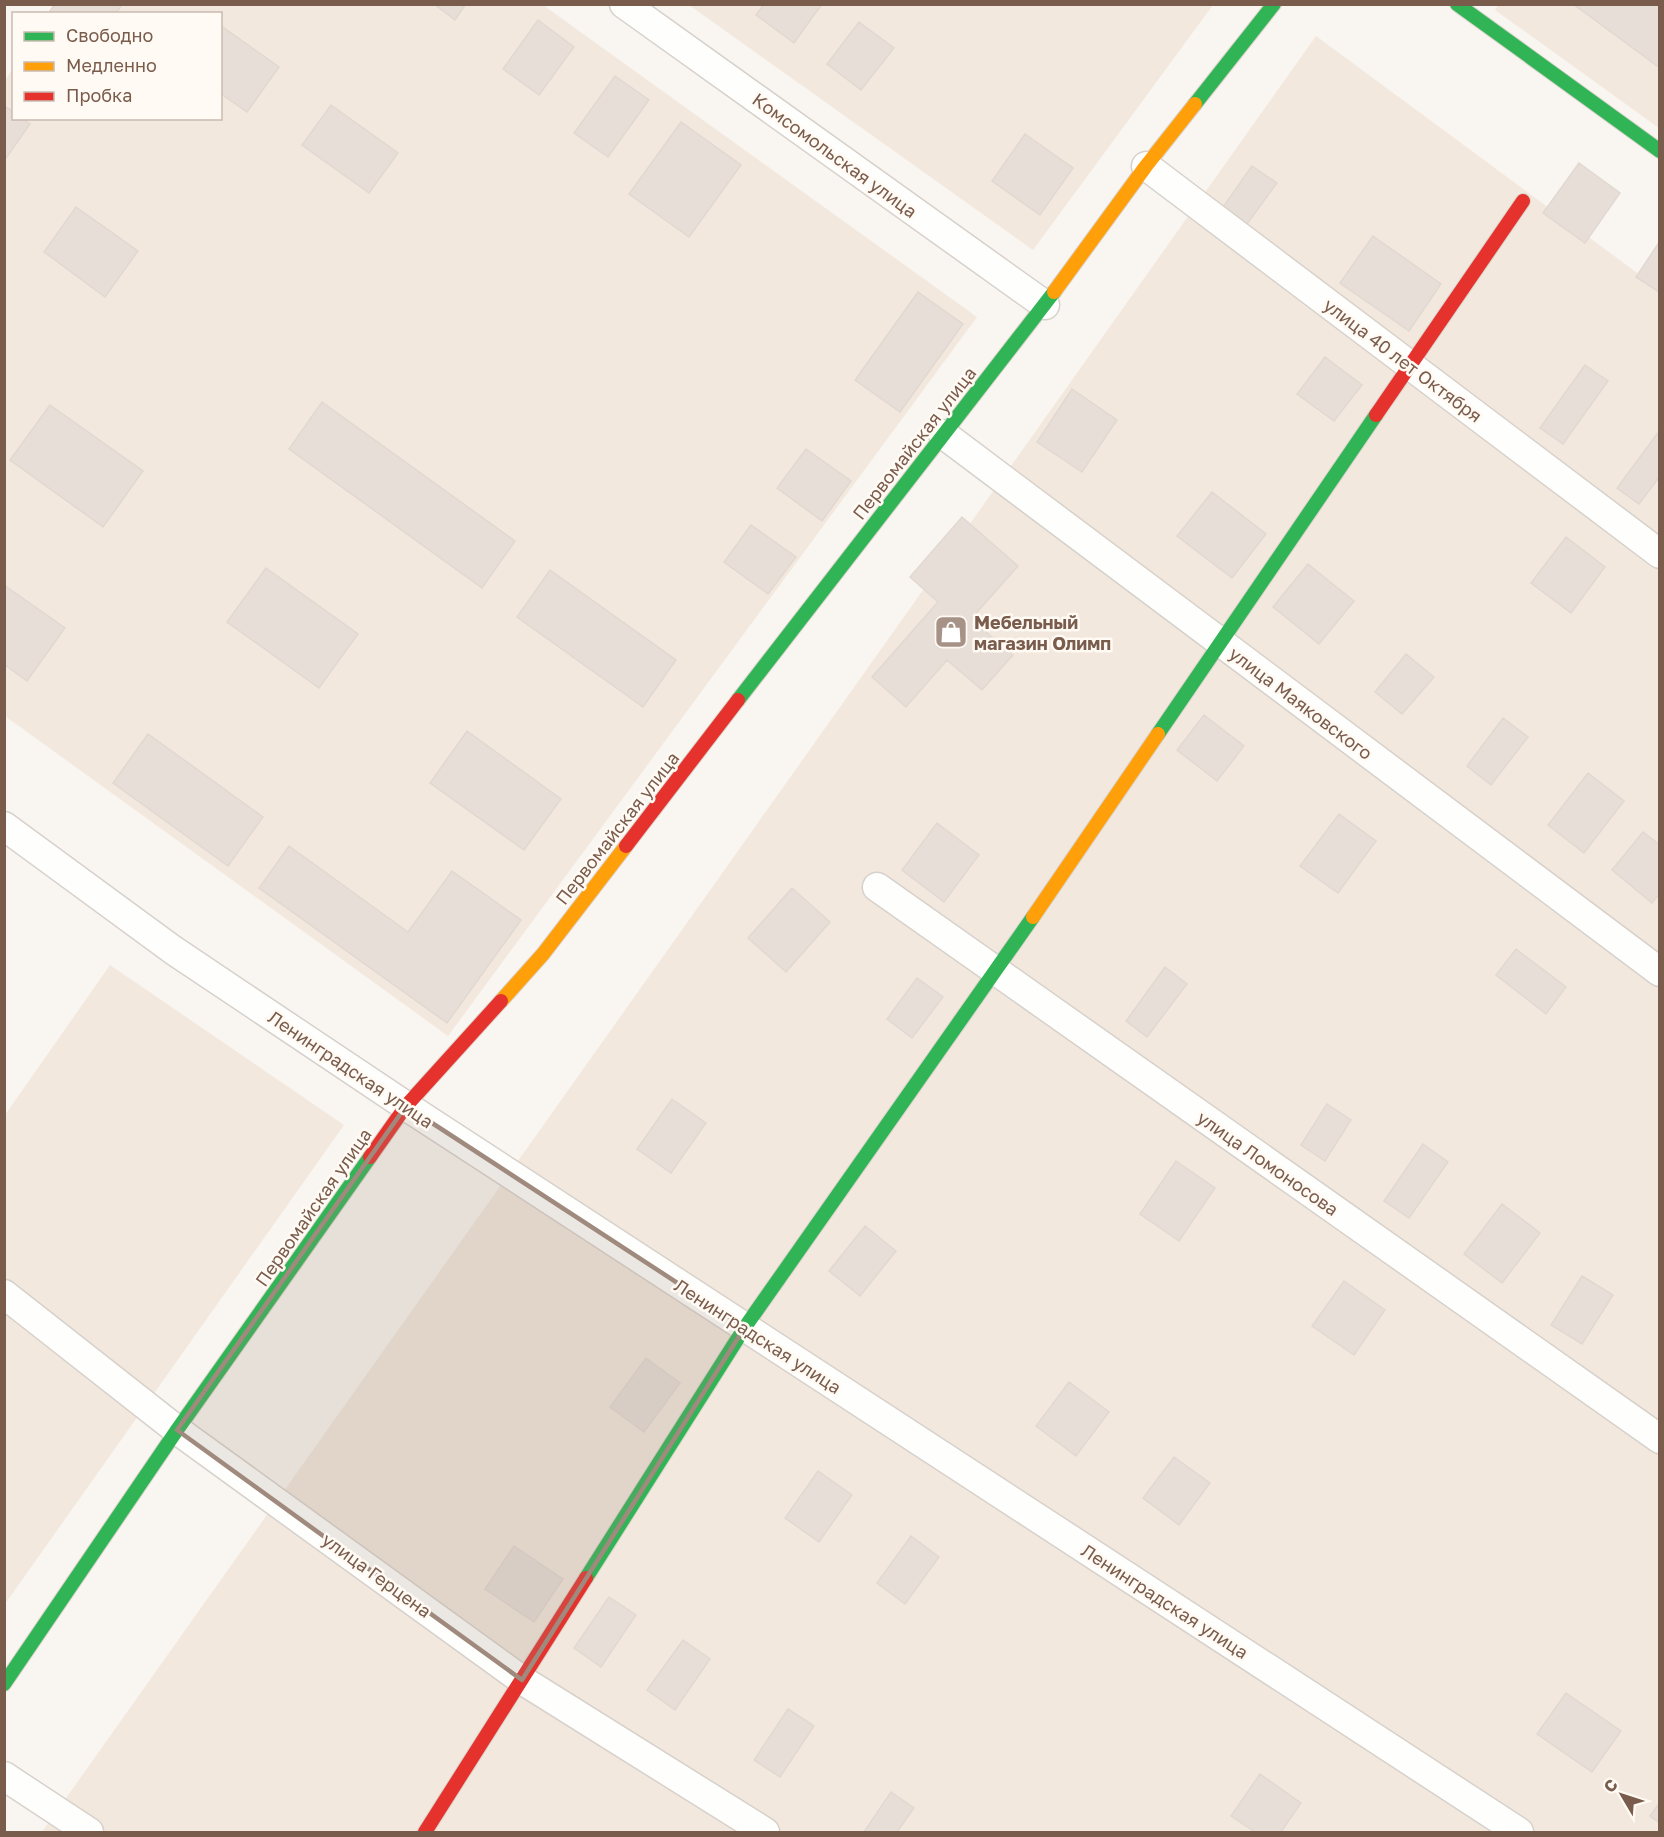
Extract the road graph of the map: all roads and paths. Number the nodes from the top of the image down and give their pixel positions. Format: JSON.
{"nodes":[{"id":1,"x":624,"y":4,"type":"edge"},
{"id":2,"x":1274,"y":4,"type":"edge"},
{"id":3,"x":1464,"y":7,"type":"edge"},
{"id":4,"x":1659,"y":151,"type":"edge"},
{"id":5,"x":1146,"y":166,"type":"junction"},
{"id":6,"x":1524,"y":201,"type":"dead end"},
{"id":7,"x":1045,"y":305,"type":"junction"},
{"id":8,"x":1410,"y":366,"type":"junction"},
{"id":9,"x":943,"y":434,"type":"junction"},
{"id":10,"x":1659,"y":554,"type":"edge"},
{"id":11,"x":1221,"y":643,"type":"junction"},
{"id":12,"x":4,"y":826,"type":"edge"},
{"id":13,"x":877,"y":886,"type":"dead end"},
{"id":14,"x":996,"y":971,"type":"junction"},
{"id":15,"x":1659,"y":972,"type":"edge"},
{"id":16,"x":406,"y":1106,"type":"junction"},
{"id":17,"x":4,"y":1294,"type":"edge"},
{"id":18,"x":745,"y":1327,"type":"junction"},
{"id":19,"x":177,"y":1430,"type":"junction"},
{"id":20,"x":1659,"y":1439,"type":"edge"},
{"id":21,"x":522,"y":1680,"type":"junction"},
{"id":22,"x":4,"y":1684,"type":"edge"},
{"id":23,"x":4,"y":1776,"type":"edge"},
{"id":24,"x":89,"y":1833,"type":"edge"},
{"id":25,"x":425,"y":1833,"type":"edge"},
{"id":26,"x":765,"y":1833,"type":"edge"},
{"id":27,"x":1519,"y":1833,"type":"edge"}],
"edges":[{"from":1,"to":7,"type":"street","name":"Комсомольская улица"},
{"from":2,"to":5,"type":"street","name":"Первомайская улица"},
{"from":3,"to":4,"type":"street"},
{"from":5,"to":7,"type":"street","name":"Первомайская улица"},
{"from":5,"to":8,"type":"street","name":"улица 40 лет Октября"},
{"from":6,"to":8,"type":"street"},
{"from":7,"to":9,"type":"street","name":"Первомайская улица"},
{"from":8,"to":10,"type":"street","name":"улица 40 лет Октября"},
{"from":8,"to":11,"type":"street"},
{"from":9,"to":11,"type":"street","name":"улица Маяковского"},
{"from":9,"to":16,"type":"street","name":"Первомайская улица"},
{"from":11,"to":14,"type":"street"},
{"from":11,"to":15,"type":"street","name":"улица Маяковского"},
{"from":12,"to":16,"type":"street","name":"Ленинградская улица"},
{"from":13,"to":14,"type":"street","name":"улица Ломоносова"},
{"from":14,"to":18,"type":"street"},
{"from":14,"to":20,"type":"street","name":"улица Ломоносова"},
{"from":16,"to":18,"type":"street","name":"Ленинградская улица"},
{"from":16,"to":19,"type":"street","name":"Первомайская улица"},
{"from":17,"to":19,"type":"street","name":"улица Герцена"},
{"from":18,"to":21,"type":"street"},
{"from":18,"to":27,"type":"street","name":"Ленинградская улица"},
{"from":19,"to":21,"type":"street","name":"улица Герцена"},
{"from":19,"to":22,"type":"street","name":"Первомайская улица"},
{"from":21,"to":25,"type":"street"},
{"from":21,"to":26,"type":"street","name":"улица Герцена"},
{"from":23,"to":24,"type":"street"}]}
